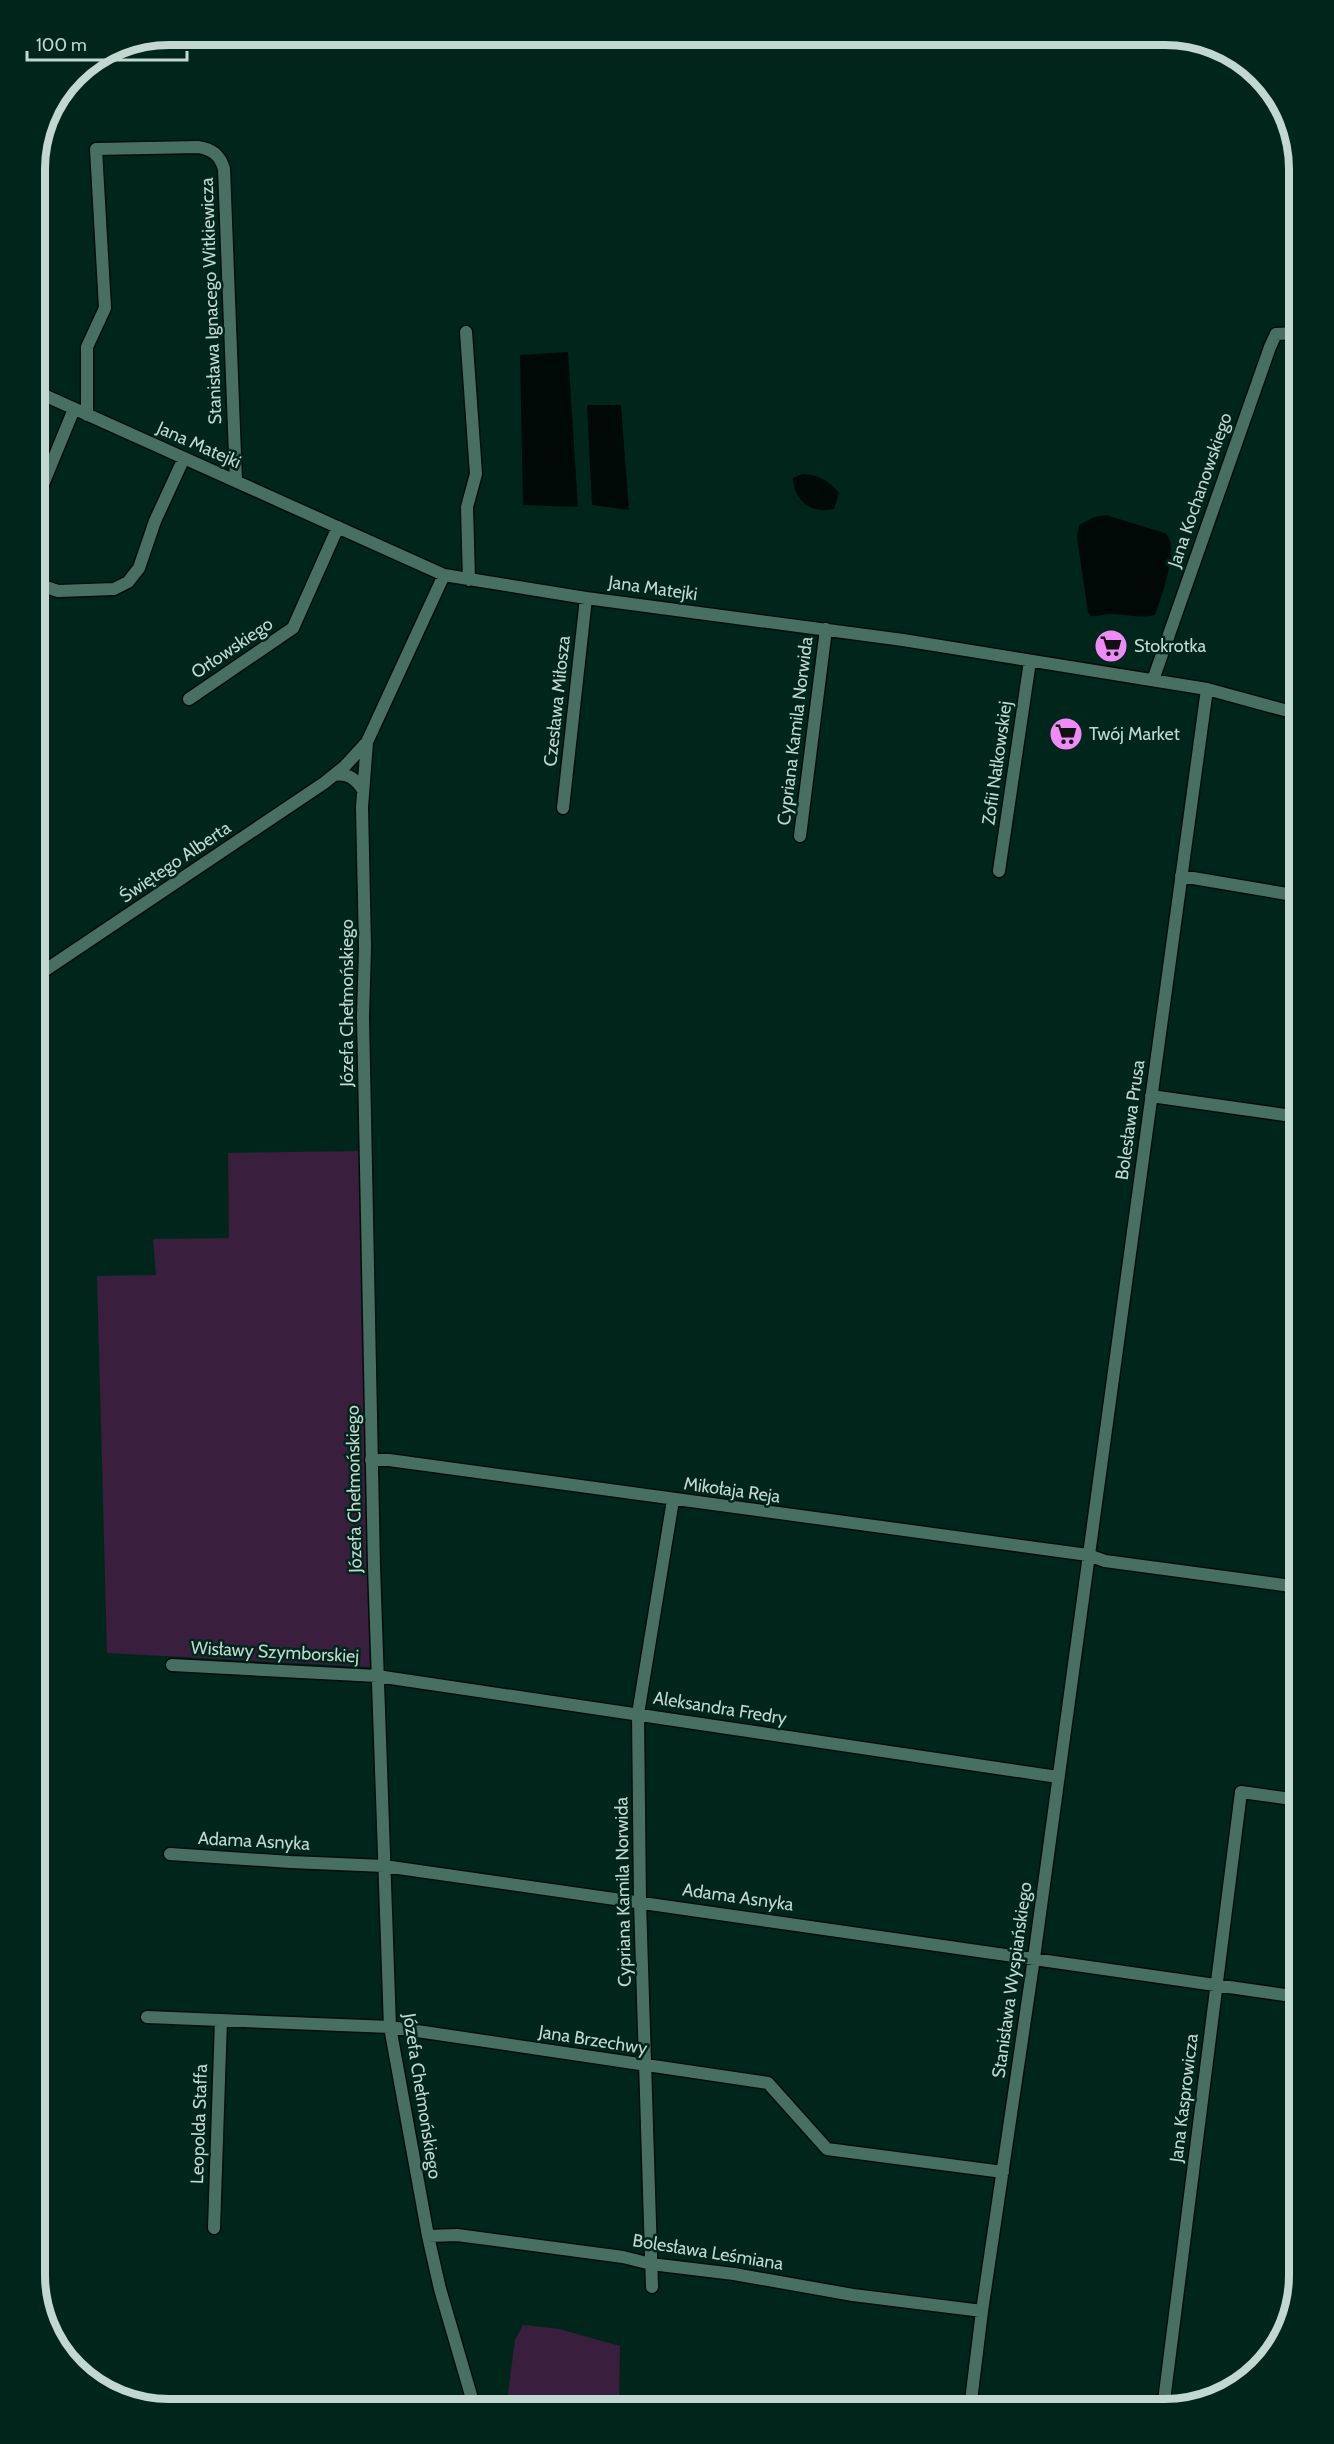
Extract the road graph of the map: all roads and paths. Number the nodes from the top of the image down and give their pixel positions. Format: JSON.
{"nodes":[{"id":1,"x":466,"y":332,"type":"dead end"},
{"id":2,"x":1289,"y":333,"type":"edge"},
{"id":3,"x":45,"y":396,"type":"edge"},
{"id":4,"x":74,"y":409,"type":"junction"},
{"id":5,"x":87,"y":415,"type":"junction"},
{"id":6,"x":184,"y":458,"type":"junction"},
{"id":7,"x":45,"y":480,"type":"edge"},
{"id":8,"x":236,"y":481,"type":"junction"},
{"id":9,"x":339,"y":527,"type":"junction"},
{"id":10,"x":444,"y":575,"type":"junction"},
{"id":11,"x":469,"y":580,"type":"junction"},
{"id":12,"x":45,"y":586,"type":"edge"},
{"id":13,"x":586,"y":598,"type":"junction"},
{"id":14,"x":826,"y":629,"type":"junction"},
{"id":15,"x":1030,"y":661,"type":"junction"},
{"id":16,"x":1153,"y":680,"type":"junction"},
{"id":17,"x":1207,"y":689,"type":"junction"},
{"id":18,"x":189,"y":699,"type":"dead end"},
{"id":19,"x":1289,"y":711,"type":"edge"},
{"id":20,"x":367,"y":742,"type":"junction"},
{"id":21,"x":334,"y":776,"type":"junction"},
{"id":22,"x":363,"y":790,"type":"junction"},
{"id":23,"x":563,"y":808,"type":"dead end"},
{"id":24,"x":800,"y":836,"type":"dead end"},
{"id":25,"x":999,"y":871,"type":"dead end"},
{"id":26,"x":1181,"y":876,"type":"junction"},
{"id":27,"x":1289,"y":894,"type":"edge"},
{"id":28,"x":45,"y":970,"type":"edge"},
{"id":29,"x":1151,"y":1096,"type":"junction"},
{"id":30,"x":1289,"y":1116,"type":"edge"},
{"id":31,"x":371,"y":1460,"type":"junction"},
{"id":32,"x":672,"y":1500,"type":"junction"},
{"id":33,"x":1088,"y":1555,"type":"junction"},
{"id":34,"x":1289,"y":1586,"type":"edge"},
{"id":35,"x":172,"y":1665,"type":"dead end"},
{"id":36,"x":377,"y":1676,"type":"junction"},
{"id":37,"x":638,"y":1714,"type":"junction"},
{"id":38,"x":1058,"y":1777,"type":"junction"},
{"id":39,"x":1289,"y":1799,"type":"edge"},
{"id":40,"x":170,"y":1854,"type":"dead end"},
{"id":41,"x":384,"y":1866,"type":"junction"},
{"id":42,"x":640,"y":1902,"type":"junction"},
{"id":43,"x":1034,"y":1958,"type":"junction"},
{"id":44,"x":1216,"y":1984,"type":"junction"},
{"id":45,"x":1289,"y":1995,"type":"edge"},
{"id":46,"x":147,"y":2017,"type":"dead end"},
{"id":47,"x":221,"y":2020,"type":"junction"},
{"id":48,"x":390,"y":2027,"type":"junction"},
{"id":49,"x":644,"y":2066,"type":"junction"},
{"id":50,"x":1003,"y":2172,"type":"junction"},
{"id":51,"x":214,"y":2228,"type":"dead end"},
{"id":52,"x":428,"y":2235,"type":"junction"},
{"id":53,"x":651,"y":2264,"type":"junction"},
{"id":54,"x":651,"y":2287,"type":"dead end"},
{"id":55,"x":982,"y":2311,"type":"junction"},
{"id":56,"x":472,"y":2399,"type":"edge"},
{"id":57,"x":971,"y":2399,"type":"edge"},
{"id":58,"x":1164,"y":2399,"type":"edge"}],
"edges":[{"from":1,"to":11,"type":"street"},
{"from":2,"to":16,"type":"street","name":"Jana Kochanowskiego"},
{"from":3,"to":4,"type":"street","name":"Jana Matejki"},
{"from":4,"to":5,"type":"street","name":"Jana Matejki"},
{"from":4,"to":7,"type":"street"},
{"from":5,"to":6,"type":"street","name":"Jana Matejki"},
{"from":5,"to":8,"type":"street","name":"Stanisława Ignacego Witkiewicza"},
{"from":6,"to":8,"type":"street","name":"Jana Matejki"},
{"from":6,"to":12,"type":"street"},
{"from":8,"to":9,"type":"street","name":"Jana Matejki"},
{"from":9,"to":10,"type":"street","name":"Jana Matejki"},
{"from":9,"to":18,"type":"street","name":"Orłowskiego"},
{"from":10,"to":11,"type":"street","name":"Jana Matejki"},
{"from":10,"to":20,"type":"street","name":"Józefa Chełmońskiego"},
{"from":11,"to":13,"type":"street","name":"Jana Matejki"},
{"from":13,"to":14,"type":"street","name":"Jana Matejki"},
{"from":13,"to":23,"type":"street","name":"Czesława Miłosza"},
{"from":14,"to":15,"type":"street","name":"Jana Matejki"},
{"from":14,"to":24,"type":"street","name":"Cypriana Kamila Norwida"},
{"from":15,"to":16,"type":"street","name":"Jana Matejki"},
{"from":15,"to":25,"type":"street","name":"Zofii Nałkowskiej"},
{"from":16,"to":17,"type":"street","name":"Jana Matejki"},
{"from":17,"to":19,"type":"street","name":"Jana Matejki"},
{"from":17,"to":26,"type":"street","name":"Bolesława Prusa"},
{"from":20,"to":21,"type":"street","name":"Świętego Alberta"},
{"from":20,"to":22,"type":"street","name":"Józefa Chełmońskiego"},
{"from":21,"to":22,"type":"street"},
{"from":21,"to":28,"type":"street","name":"Świętego Alberta"},
{"from":22,"to":31,"type":"street","name":"Józefa Chełmońskiego"},
{"from":26,"to":27,"type":"street"},
{"from":26,"to":29,"type":"street","name":"Bolesława Prusa"},
{"from":29,"to":30,"type":"street"},
{"from":29,"to":33,"type":"street","name":"Bolesława Prusa"},
{"from":31,"to":32,"type":"street","name":"Mikołaja Reja"},
{"from":31,"to":36,"type":"street","name":"Józefa Chełmońskiego"},
{"from":32,"to":33,"type":"street","name":"Mikołaja Reja"},
{"from":32,"to":37,"type":"street","name":"Cypriana Kamila Norwida"},
{"from":33,"to":34,"type":"street","name":"Mikołaja Reja"},
{"from":33,"to":38,"type":"street","name":"Stanisława Wyspiańskiego"},
{"from":35,"to":36,"type":"street","name":"Wisławy Szymborskiej"},
{"from":36,"to":37,"type":"street","name":"Aleksandra Fredry"},
{"from":36,"to":41,"type":"street","name":"Józefa Chełmońskiego"},
{"from":37,"to":38,"type":"street","name":"Aleksandra Fredry"},
{"from":37,"to":42,"type":"street","name":"Cypriana Kamila Norwida"},
{"from":38,"to":43,"type":"street","name":"Stanisława Wyspiańskiego"},
{"from":39,"to":44,"type":"street","name":"Jana Kasprowicza"},
{"from":40,"to":41,"type":"street","name":"Adama Asnyka"},
{"from":41,"to":42,"type":"street","name":"Adama Asnyka"},
{"from":41,"to":48,"type":"street","name":"Józefa Chełmońskiego"},
{"from":42,"to":43,"type":"street","name":"Adama Asnyka"},
{"from":42,"to":49,"type":"street","name":"Cypriana Kamila Norwida"},
{"from":43,"to":44,"type":"street","name":"Adama Asnyka"},
{"from":43,"to":50,"type":"street","name":"Stanisława Wyspiańskiego"},
{"from":44,"to":45,"type":"street","name":"Adama Asnyka"},
{"from":44,"to":58,"type":"street","name":"Jana Kasprowicza"},
{"from":46,"to":47,"type":"street","name":"Jana Brzechwy"},
{"from":47,"to":48,"type":"street","name":"Jana Brzechwy"},
{"from":47,"to":51,"type":"street","name":"Leopolda Staffa"},
{"from":48,"to":49,"type":"street","name":"Jana Brzechwy"},
{"from":48,"to":52,"type":"street","name":"Józefa Chełmońskiego"},
{"from":49,"to":50,"type":"street","name":"Jana Brzechwy"},
{"from":49,"to":53,"type":"street","name":"Cypriana Kamila Norwida"},
{"from":50,"to":55,"type":"street","name":"Stanisława Wyspiańskiego"},
{"from":52,"to":53,"type":"street","name":"Bolesława Leśmiana"},
{"from":52,"to":56,"type":"street","name":"Józefa Chełmońskiego"},
{"from":53,"to":54,"type":"street","name":"Cypriana Kamila Norwida"},
{"from":53,"to":55,"type":"street","name":"Bolesława Leśmiana"},
{"from":55,"to":57,"type":"street","name":"Stanisława Wyspiańskiego"}]}
